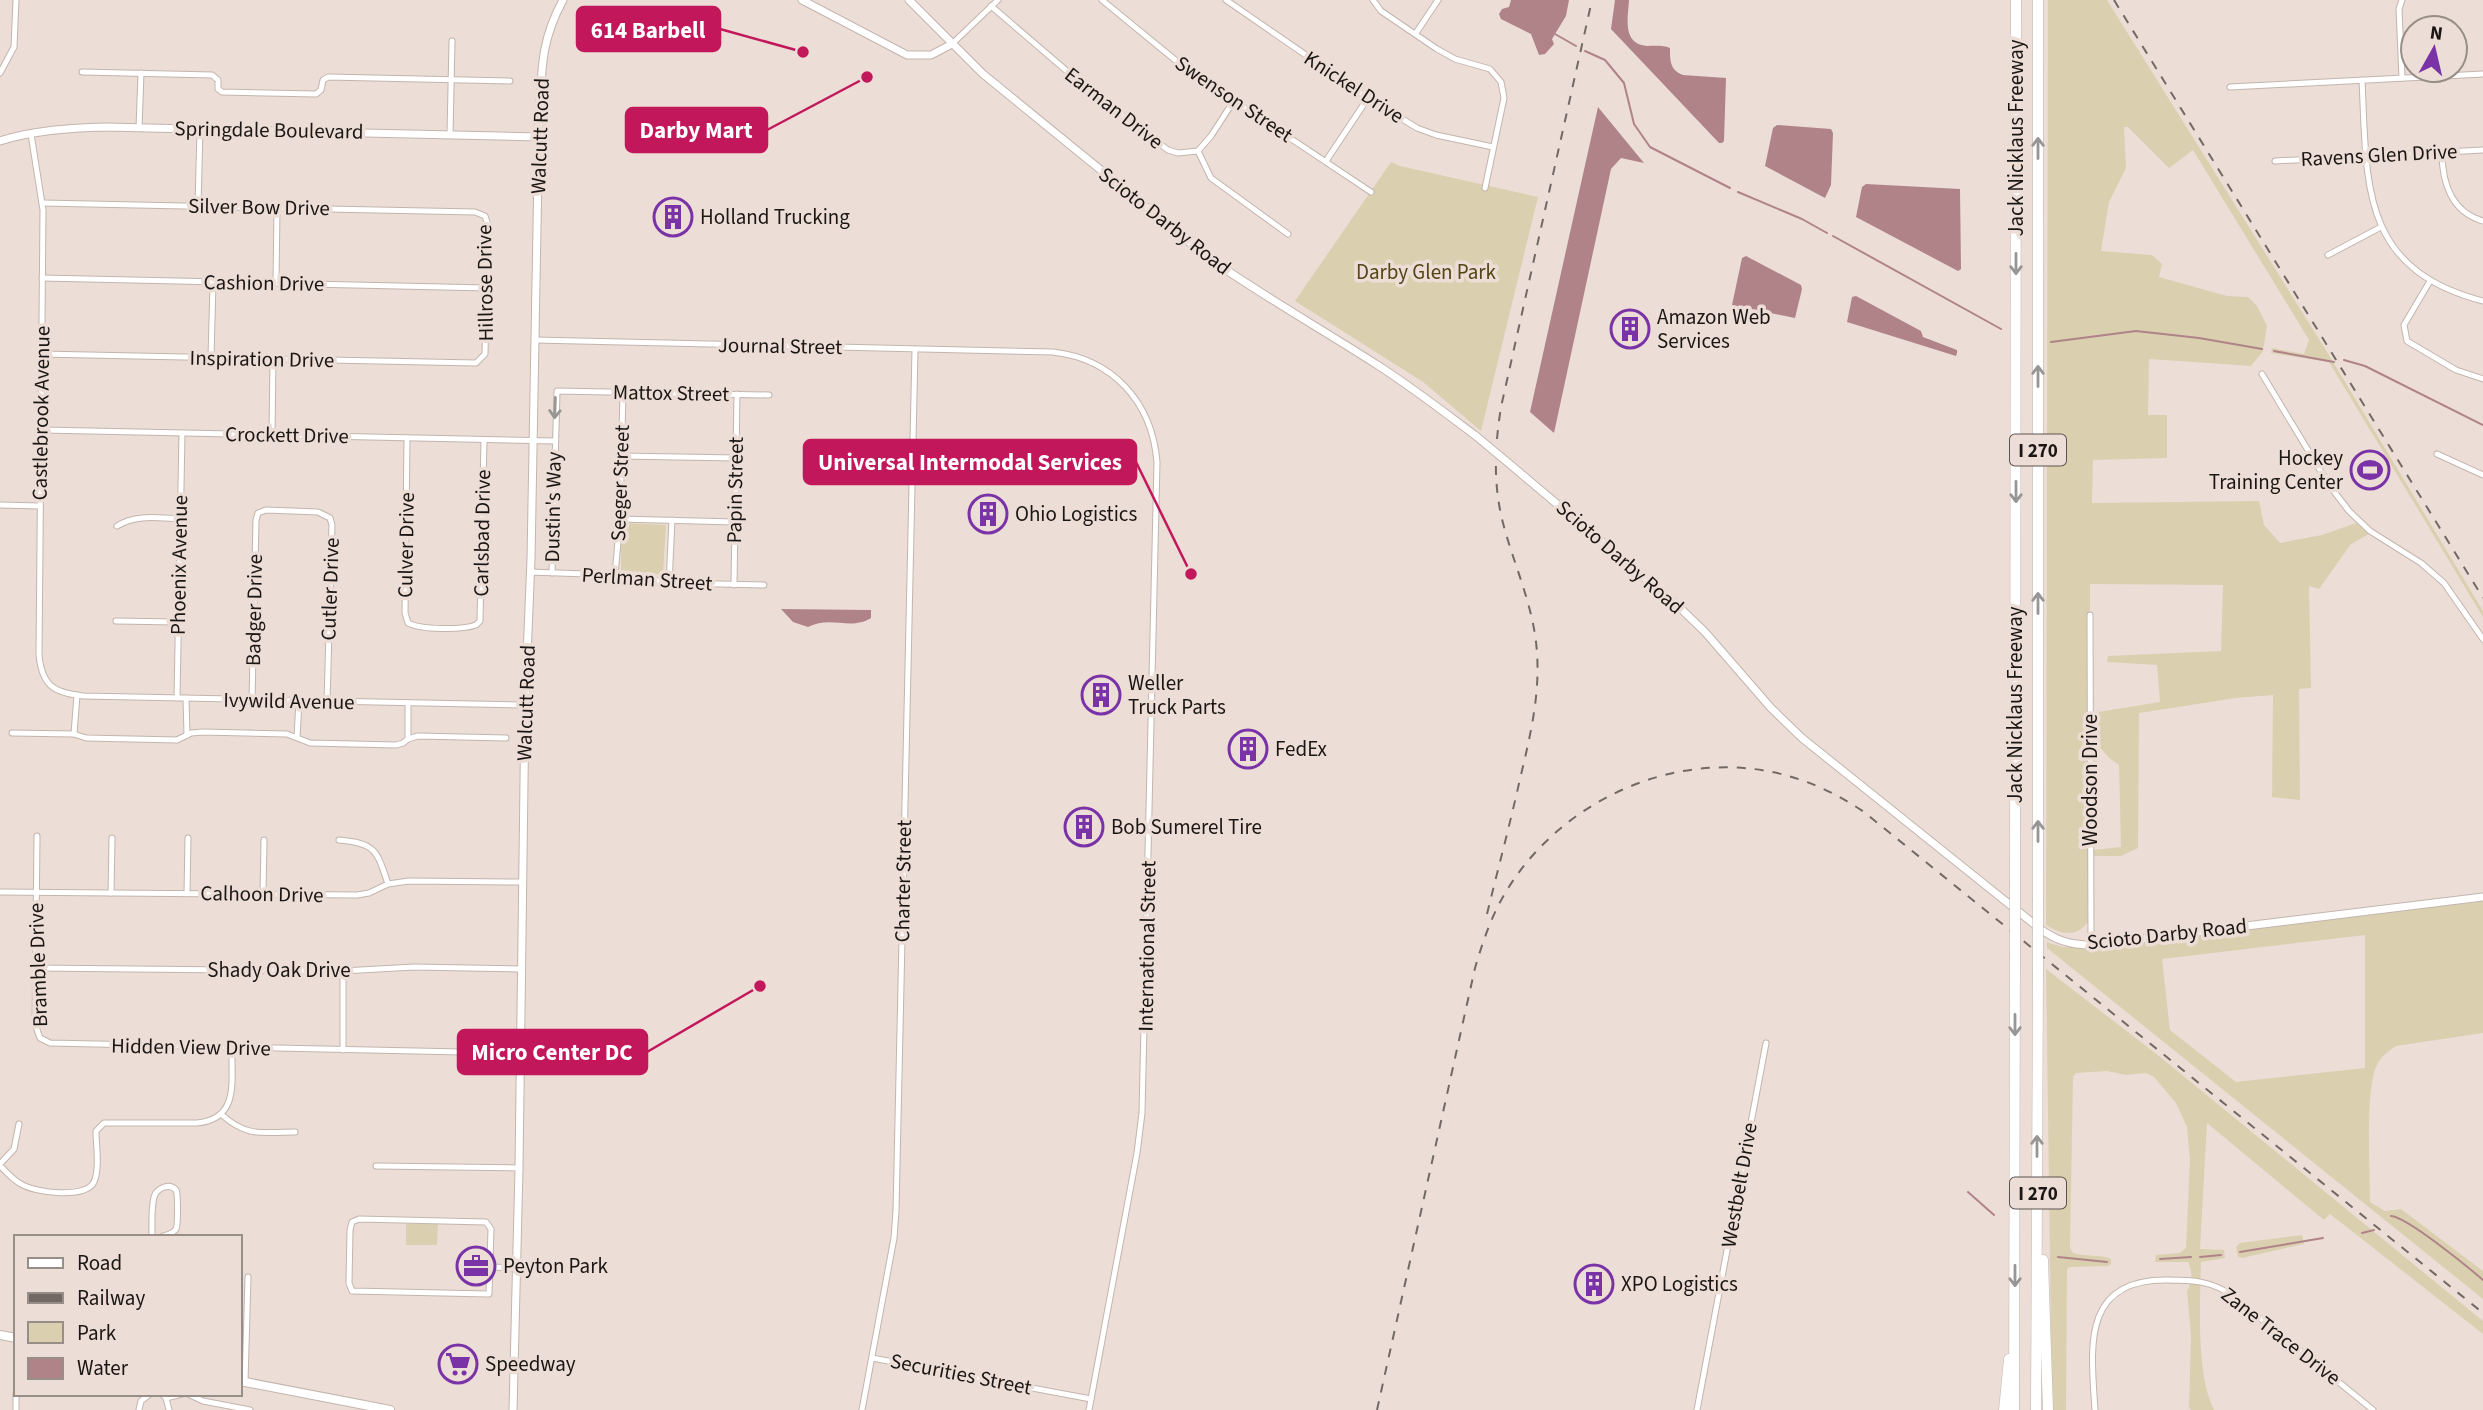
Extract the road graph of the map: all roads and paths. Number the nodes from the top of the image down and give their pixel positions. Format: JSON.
{"nodes":[{"id":1,"x":16,"y":0,"type":"edge"},
{"id":2,"x":563,"y":0,"type":"edge"},
{"id":3,"x":802,"y":0,"type":"edge"},
{"id":4,"x":909,"y":0,"type":"edge"},
{"id":5,"x":998,"y":0,"type":"edge"},
{"id":6,"x":1102,"y":0,"type":"edge"},
{"id":7,"x":1226,"y":0,"type":"edge"},
{"id":8,"x":1373,"y":0,"type":"edge"},
{"id":9,"x":1438,"y":0,"type":"edge"},
{"id":10,"x":2016,"y":0,"type":"edge"},
{"id":11,"x":2038,"y":0,"type":"edge"},
{"id":12,"x":991,"y":6,"type":"junction"},
{"id":13,"x":1416,"y":33,"type":"junction"},
{"id":14,"x":452,"y":41,"type":"dead end"},
{"id":15,"x":952,"y":44,"type":"junction"},
{"id":16,"x":82,"y":72,"type":"dead end"},
{"id":17,"x":0,"y":73,"type":"edge"},
{"id":18,"x":141,"y":74,"type":"junction"},
{"id":19,"x":2399,"y":78,"type":"edge"},
{"id":20,"x":451,"y":80,"type":"junction"},
{"id":21,"x":2362,"y":80,"type":"junction"},
{"id":22,"x":510,"y":81,"type":"dead end"},
{"id":23,"x":2230,"y":88,"type":"dead end"},
{"id":24,"x":1368,"y":97,"type":"junction"},
{"id":25,"x":1233,"y":102,"type":"junction"},
{"id":26,"x":139,"y":128,"type":"junction"},
{"id":27,"x":200,"y":129,"type":"junction"},
{"id":28,"x":31,"y":134,"type":"junction"},
{"id":29,"x":450,"y":134,"type":"junction"},
{"id":30,"x":539,"y":136,"type":"junction"},
{"id":31,"x":0,"y":141,"type":"edge"},
{"id":32,"x":1493,"y":147,"type":"junction"},
{"id":33,"x":2483,"y":150,"type":"edge"},
{"id":34,"x":1198,"y":151,"type":"junction"},
{"id":35,"x":2442,"y":152,"type":"junction"},
{"id":36,"x":2366,"y":156,"type":"junction"},
{"id":37,"x":1326,"y":161,"type":"junction"},
{"id":38,"x":2275,"y":161,"type":"dead end"},
{"id":39,"x":1485,"y":188,"type":"dead end"},
{"id":40,"x":1371,"y":192,"type":"dead end"},
{"id":41,"x":42,"y":203,"type":"junction"},
{"id":42,"x":198,"y":206,"type":"junction"},
{"id":43,"x":277,"y":208,"type":"junction"},
{"id":44,"x":475,"y":212,"type":"joint"},
{"id":45,"x":2483,"y":221,"type":"edge"},
{"id":46,"x":2381,"y":227,"type":"junction"},
{"id":47,"x":1288,"y":234,"type":"dead end"},
{"id":48,"x":2328,"y":255,"type":"dead end"},
{"id":49,"x":42,"y":278,"type":"junction"},
{"id":50,"x":2430,"y":281,"type":"junction"},
{"id":51,"x":213,"y":282,"type":"junction"},
{"id":52,"x":276,"y":283,"type":"junction"},
{"id":53,"x":487,"y":288,"type":"junction"},
{"id":54,"x":2483,"y":301,"type":"edge"},
{"id":55,"x":535,"y":340,"type":"junction"},
{"id":56,"x":915,"y":350,"type":"junction"},
{"id":57,"x":1025,"y":351,"type":"joint"},
{"id":58,"x":41,"y":354,"type":"junction"},
{"id":59,"x":211,"y":358,"type":"junction"},
{"id":60,"x":273,"y":359,"type":"junction"},
{"id":61,"x":482,"y":360,"type":"joint"},
{"id":62,"x":2262,"y":374,"type":"dead end"},
{"id":63,"x":2483,"y":379,"type":"edge"},
{"id":64,"x":572,"y":390,"type":"joint"},
{"id":65,"x":623,"y":391,"type":"junction"},
{"id":66,"x":737,"y":394,"type":"junction"},
{"id":67,"x":769,"y":395,"type":"dead end"},
{"id":68,"x":42,"y":430,"type":"junction"},
{"id":69,"x":182,"y":433,"type":"junction"},
{"id":70,"x":272,"y":435,"type":"junction"},
{"id":71,"x":407,"y":438,"type":"junction"},
{"id":72,"x":484,"y":440,"type":"junction"},
{"id":73,"x":533,"y":440,"type":"junction"},
{"id":74,"x":554,"y":440,"type":"junction"},
{"id":75,"x":2437,"y":454,"type":"dead end"},
{"id":76,"x":621,"y":456,"type":"junction"},
{"id":77,"x":736,"y":457,"type":"junction"},
{"id":78,"x":2483,"y":475,"type":"edge"},
{"id":79,"x":0,"y":505,"type":"edge"},
{"id":80,"x":40,"y":506,"type":"junction"},
{"id":81,"x":180,"y":519,"type":"junction"},
{"id":82,"x":620,"y":519,"type":"junction"},
{"id":83,"x":256,"y":520,"type":"joint"},
{"id":84,"x":672,"y":520,"type":"junction"},
{"id":85,"x":736,"y":522,"type":"junction"},
{"id":86,"x":117,"y":526,"type":"dead end"},
{"id":87,"x":530,"y":572,"type":"junction"},
{"id":88,"x":552,"y":573,"type":"junction"},
{"id":89,"x":615,"y":575,"type":"junction"},
{"id":90,"x":669,"y":583,"type":"junction"},
{"id":91,"x":734,"y":585,"type":"junction"},
{"id":92,"x":764,"y":585,"type":"dead end"},
{"id":93,"x":2090,"y":615,"type":"dead end"},
{"id":94,"x":117,"y":621,"type":"dead end"},
{"id":95,"x":177,"y":622,"type":"junction"},
{"id":96,"x":476,"y":625,"type":"joint"},
{"id":97,"x":2483,"y":639,"type":"edge"},
{"id":98,"x":54,"y":688,"type":"joint"},
{"id":99,"x":77,"y":695,"type":"junction"},
{"id":100,"x":177,"y":698,"type":"junction"},
{"id":101,"x":186,"y":698,"type":"junction"},
{"id":102,"x":252,"y":700,"type":"junction"},
{"id":103,"x":299,"y":701,"type":"junction"},
{"id":104,"x":327,"y":702,"type":"junction"},
{"id":105,"x":408,"y":703,"type":"junction"},
{"id":106,"x":525,"y":705,"type":"junction"},
{"id":107,"x":12,"y":733,"type":"dead end"},
{"id":108,"x":74,"y":734,"type":"junction"},
{"id":109,"x":187,"y":735,"type":"junction"},
{"id":110,"x":297,"y":737,"type":"junction"},
{"id":111,"x":506,"y":738,"type":"dead end"},
{"id":112,"x":408,"y":739,"type":"junction"},
{"id":113,"x":37,"y":836,"type":"dead end"},
{"id":114,"x":112,"y":838,"type":"dead end"},
{"id":115,"x":188,"y":838,"type":"dead end"},
{"id":116,"x":264,"y":840,"type":"dead end"},
{"id":117,"x":339,"y":840,"type":"dead end"},
{"id":118,"x":522,"y":882,"type":"junction"},
{"id":119,"x":388,"y":884,"type":"junction"},
{"id":120,"x":0,"y":892,"type":"edge"},
{"id":121,"x":36,"y":892,"type":"junction"},
{"id":122,"x":111,"y":893,"type":"junction"},
{"id":123,"x":187,"y":893,"type":"junction"},
{"id":124,"x":263,"y":894,"type":"junction"},
{"id":125,"x":2483,"y":897,"type":"edge"},
{"id":126,"x":2091,"y":944,"type":"junction"},
{"id":127,"x":36,"y":968,"type":"junction"},
{"id":128,"x":522,"y":969,"type":"junction"},
{"id":129,"x":343,"y":971,"type":"junction"},
{"id":130,"x":40,"y":1038,"type":"joint"},
{"id":131,"x":1766,"y":1043,"type":"dead end"},
{"id":132,"x":232,"y":1048,"type":"junction"},
{"id":133,"x":343,"y":1050,"type":"junction"},
{"id":134,"x":462,"y":1052,"type":"dead end"},
{"id":135,"x":222,"y":1115,"type":"junction"},
{"id":136,"x":19,"y":1124,"type":"dead end"},
{"id":137,"x":295,"y":1132,"type":"dead end"},
{"id":138,"x":0,"y":1165,"type":"edge"},
{"id":139,"x":376,"y":1166,"type":"dead end"},
{"id":140,"x":519,"y":1168,"type":"junction"},
{"id":141,"x":2038,"y":1207,"type":"junction"},
{"id":142,"x":152,"y":1235,"type":"edge"},
{"id":143,"x":166,"y":1235,"type":"edge"},
{"id":144,"x":491,"y":1267,"type":"junction"},
{"id":145,"x":516,"y":1268,"type":"junction"},
{"id":146,"x":248,"y":1277,"type":"dead end"},
{"id":147,"x":2015,"y":1299,"type":"junction"},
{"id":148,"x":872,"y":1358,"type":"junction"},
{"id":149,"x":243,"y":1382,"type":"edge"},
{"id":150,"x":164,"y":1396,"type":"edge"},
{"id":151,"x":192,"y":1396,"type":"edge"},
{"id":152,"x":1091,"y":1399,"type":"junction"},
{"id":153,"x":169,"y":1410,"type":"edge"},
{"id":154,"x":250,"y":1410,"type":"edge"},
{"id":155,"x":390,"y":1410,"type":"edge"},
{"id":156,"x":513,"y":1410,"type":"edge"},
{"id":157,"x":862,"y":1410,"type":"edge"},
{"id":158,"x":1089,"y":1410,"type":"edge"},
{"id":159,"x":1697,"y":1410,"type":"edge"},
{"id":160,"x":2004,"y":1410,"type":"edge"},
{"id":161,"x":2014,"y":1410,"type":"edge"},
{"id":162,"x":2036,"y":1410,"type":"edge"},
{"id":163,"x":2048,"y":1410,"type":"edge"},
{"id":164,"x":2095,"y":1410,"type":"edge"},
{"id":165,"x":2373,"y":1410,"type":"edge"}],
"edges":[{"from":1,"to":17,"type":"street"},
{"from":2,"to":30,"type":"street","name":"Walcutt Road"},
{"from":3,"to":15,"type":"street"},
{"from":4,"to":15,"type":"street","name":"Scioto Darby Road"},
{"from":5,"to":12,"type":"street"},
{"from":6,"to":25,"type":"street","name":"Swenson Street"},
{"from":7,"to":24,"type":"street","name":"Knickel Drive"},
{"from":8,"to":13,"type":"street"},
{"from":9,"to":13,"type":"street"},
{"from":10,"to":147,"type":"highway","name":"Jack Nicklaus Freeway","number":"I 270","one_way":true,"bridge":true},
{"from":141,"to":11,"type":"highway","name":"Jack Nicklaus Freeway","number":"I 270","one_way":true,"bridge":true},
{"from":12,"to":15,"type":"street"},
{"from":12,"to":34,"type":"street","name":"Earman Drive"},
{"from":13,"to":32,"type":"street"},
{"from":14,"to":20,"type":"street"},
{"from":15,"to":126,"type":"street","name":"Scioto Darby Road","bridge":true},
{"from":16,"to":18,"type":"street"},
{"from":18,"to":20,"type":"street"},
{"from":18,"to":26,"type":"street"},
{"from":19,"to":21,"type":"street"},
{"from":20,"to":22,"type":"street"},
{"from":20,"to":29,"type":"street"},
{"from":21,"to":23,"type":"street"},
{"from":21,"to":36,"type":"street"},
{"from":24,"to":32,"type":"street","name":"Knickel Drive"},
{"from":24,"to":37,"type":"street"},
{"from":25,"to":34,"type":"street"},
{"from":25,"to":37,"type":"street","name":"Swenson Street"},
{"from":26,"to":27,"type":"street","name":"Springdale Boulevard"},
{"from":26,"to":28,"type":"street","name":"Springdale Boulevard"},
{"from":27,"to":29,"type":"street","name":"Springdale Boulevard"},
{"from":27,"to":42,"type":"street"},
{"from":28,"to":31,"type":"street","name":"Springdale Boulevard"},
{"from":28,"to":41,"type":"street","name":"Castlebrook Avenue"},
{"from":29,"to":30,"type":"street","name":"Springdale Boulevard"},
{"from":30,"to":55,"type":"street","name":"Walcutt Road"},
{"from":32,"to":39,"type":"street"},
{"from":33,"to":35,"type":"street","name":"Ravens Glen Drive"},
{"from":34,"to":47,"type":"street"},
{"from":35,"to":36,"type":"street","name":"Ravens Glen Drive"},
{"from":35,"to":45,"type":"street"},
{"from":36,"to":38,"type":"street","name":"Ravens Glen Drive"},
{"from":36,"to":46,"type":"street"},
{"from":37,"to":40,"type":"street","name":"Swenson Street"},
{"from":41,"to":42,"type":"street","name":"Silver Bow Drive"},
{"from":41,"to":49,"type":"street","name":"Castlebrook Avenue"},
{"from":42,"to":43,"type":"street","name":"Silver Bow Drive"},
{"from":43,"to":44,"type":"street","name":"Silver Bow Drive"},
{"from":43,"to":52,"type":"street"},
{"from":44,"to":53,"type":"street","name":"Hillrose Drive"},
{"from":46,"to":48,"type":"street"},
{"from":46,"to":50,"type":"street"},
{"from":49,"to":51,"type":"street","name":"Cashion Drive"},
{"from":49,"to":58,"type":"street","name":"Castlebrook Avenue"},
{"from":50,"to":54,"type":"street"},
{"from":50,"to":63,"type":"street"},
{"from":51,"to":52,"type":"street","name":"Cashion Drive"},
{"from":51,"to":59,"type":"street"},
{"from":52,"to":53,"type":"street","name":"Cashion Drive"},
{"from":53,"to":61,"type":"street","name":"Hillrose Drive"},
{"from":55,"to":56,"type":"street","name":"Journal Street"},
{"from":55,"to":73,"type":"street","name":"Walcutt Road"},
{"from":56,"to":57,"type":"street","name":"Journal Street"},
{"from":56,"to":148,"type":"street","name":"Charter Street"},
{"from":57,"to":152,"type":"street","name":"International Street"},
{"from":58,"to":59,"type":"street","name":"Inspiration Drive"},
{"from":58,"to":68,"type":"street","name":"Castlebrook Avenue"},
{"from":59,"to":60,"type":"street","name":"Inspiration Drive"},
{"from":60,"to":61,"type":"street","name":"Inspiration Drive"},
{"from":60,"to":70,"type":"street"},
{"from":62,"to":97,"type":"street"},
{"from":64,"to":65,"type":"street","name":"Mattox Street"},
{"from":64,"to":74,"type":"street","name":"Dustin's Way","one_way":true},
{"from":65,"to":66,"type":"street","name":"Mattox Street"},
{"from":65,"to":76,"type":"street","name":"Seeger Street"},
{"from":66,"to":67,"type":"street","name":"Mattox Street"},
{"from":66,"to":77,"type":"street","name":"Papin Street"},
{"from":68,"to":69,"type":"street","name":"Crockett Drive"},
{"from":68,"to":80,"type":"street","name":"Castlebrook Avenue"},
{"from":69,"to":70,"type":"street","name":"Crockett Drive"},
{"from":69,"to":81,"type":"street","name":"Phoenix Avenue"},
{"from":70,"to":71,"type":"street","name":"Crockett Drive"},
{"from":71,"to":72,"type":"street","name":"Crockett Drive"},
{"from":71,"to":96,"type":"street","name":"Culver Drive"},
{"from":72,"to":73,"type":"street","name":"Crockett Drive"},
{"from":72,"to":96,"type":"street","name":"Carlsbad Drive"},
{"from":73,"to":74,"type":"street","name":"Dustin's Way"},
{"from":73,"to":87,"type":"street","name":"Walcutt Road"},
{"from":74,"to":88,"type":"street","name":"Dustin's Way"},
{"from":75,"to":78,"type":"street"},
{"from":76,"to":77,"type":"street"},
{"from":76,"to":82,"type":"street","name":"Seeger Street"},
{"from":77,"to":85,"type":"street","name":"Papin Street"},
{"from":79,"to":80,"type":"street"},
{"from":80,"to":98,"type":"street","name":"Castlebrook Avenue"},
{"from":81,"to":86,"type":"street"},
{"from":81,"to":95,"type":"street","name":"Phoenix Avenue"},
{"from":82,"to":84,"type":"street"},
{"from":82,"to":89,"type":"street","name":"Seeger Street"},
{"from":83,"to":102,"type":"street","name":"Badger Drive"},
{"from":83,"to":104,"type":"street","name":"Cutler Drive"},
{"from":84,"to":85,"type":"street"},
{"from":84,"to":90,"type":"street"},
{"from":85,"to":91,"type":"street","name":"Papin Street"},
{"from":87,"to":88,"type":"street","name":"Perlman Street"},
{"from":87,"to":106,"type":"street","name":"Walcutt Road"},
{"from":88,"to":89,"type":"street","name":"Perlman Street"},
{"from":89,"to":90,"type":"street","name":"Perlman Street"},
{"from":90,"to":91,"type":"street","name":"Perlman Street"},
{"from":91,"to":92,"type":"street","name":"Perlman Street"},
{"from":93,"to":126,"type":"street","name":"Woodson Drive"},
{"from":94,"to":95,"type":"street"},
{"from":95,"to":100,"type":"street","name":"Phoenix Avenue"},
{"from":98,"to":99,"type":"street","name":"Ivywild Avenue"},
{"from":99,"to":100,"type":"street","name":"Ivywild Avenue"},
{"from":99,"to":108,"type":"street"},
{"from":100,"to":101,"type":"street","name":"Ivywild Avenue"},
{"from":101,"to":102,"type":"street","name":"Ivywild Avenue"},
{"from":101,"to":109,"type":"street"},
{"from":102,"to":103,"type":"street","name":"Ivywild Avenue"},
{"from":103,"to":104,"type":"street","name":"Ivywild Avenue"},
{"from":103,"to":110,"type":"street"},
{"from":104,"to":105,"type":"street","name":"Ivywild Avenue"},
{"from":105,"to":106,"type":"street","name":"Ivywild Avenue"},
{"from":105,"to":112,"type":"street"},
{"from":106,"to":118,"type":"street","name":"Walcutt Road"},
{"from":107,"to":108,"type":"street"},
{"from":108,"to":109,"type":"street"},
{"from":109,"to":110,"type":"street"},
{"from":110,"to":112,"type":"street"},
{"from":111,"to":112,"type":"street"},
{"from":113,"to":121,"type":"street","name":"Bramble Drive"},
{"from":114,"to":122,"type":"street"},
{"from":115,"to":123,"type":"street"},
{"from":116,"to":124,"type":"street"},
{"from":117,"to":119,"type":"street"},
{"from":118,"to":119,"type":"street","name":"Calhoon Drive"},
{"from":118,"to":128,"type":"street","name":"Walcutt Road"},
{"from":119,"to":124,"type":"street","name":"Calhoon Drive"},
{"from":120,"to":121,"type":"street","name":"Calhoon Drive"},
{"from":121,"to":122,"type":"street","name":"Calhoon Drive"},
{"from":121,"to":127,"type":"street","name":"Bramble Drive"},
{"from":122,"to":123,"type":"street","name":"Calhoon Drive"},
{"from":123,"to":124,"type":"street","name":"Calhoon Drive"},
{"from":125,"to":126,"type":"street","name":"Scioto Darby Road"},
{"from":127,"to":129,"type":"street","name":"Shady Oak Drive"},
{"from":127,"to":130,"type":"street","name":"Bramble Drive"},
{"from":128,"to":129,"type":"street","name":"Shady Oak Drive"},
{"from":128,"to":140,"type":"street","name":"Walcutt Road"},
{"from":129,"to":133,"type":"street"},
{"from":130,"to":132,"type":"street","name":"Hidden View Drive"},
{"from":131,"to":159,"type":"street","name":"Westbelt Drive"},
{"from":132,"to":133,"type":"street","name":"Hidden View Drive"},
{"from":132,"to":135,"type":"street"},
{"from":133,"to":134,"type":"street","name":"Hidden View Drive"},
{"from":135,"to":137,"type":"street"},
{"from":135,"to":138,"type":"street"},
{"from":136,"to":138,"type":"street"},
{"from":139,"to":140,"type":"street"},
{"from":140,"to":145,"type":"street","name":"Walcutt Road"},
{"from":141,"to":162,"type":"highway","name":"Jack Nicklaus Freeway","number":"I 270"},
{"from":141,"to":163,"type":"highway"},
{"from":142,"to":143,"type":"street"},
{"from":144,"to":144,"type":"street"},
{"from":144,"to":145,"type":"street"},
{"from":145,"to":156,"type":"street","name":"Walcutt Road"},
{"from":146,"to":149,"type":"street"},
{"from":147,"to":160,"type":"highway"},
{"from":147,"to":161,"type":"highway","name":"Jack Nicklaus Freeway","number":"I 270"},
{"from":148,"to":152,"type":"street","name":"Securities Street"},
{"from":148,"to":157,"type":"street","name":"Charter Street"},
{"from":149,"to":155,"type":"main road"},
{"from":150,"to":153,"type":"street"},
{"from":151,"to":154,"type":"street"},
{"from":152,"to":158,"type":"street","name":"International Street"},
{"from":164,"to":165,"type":"street","name":"Zane Trace Drive"}]}
